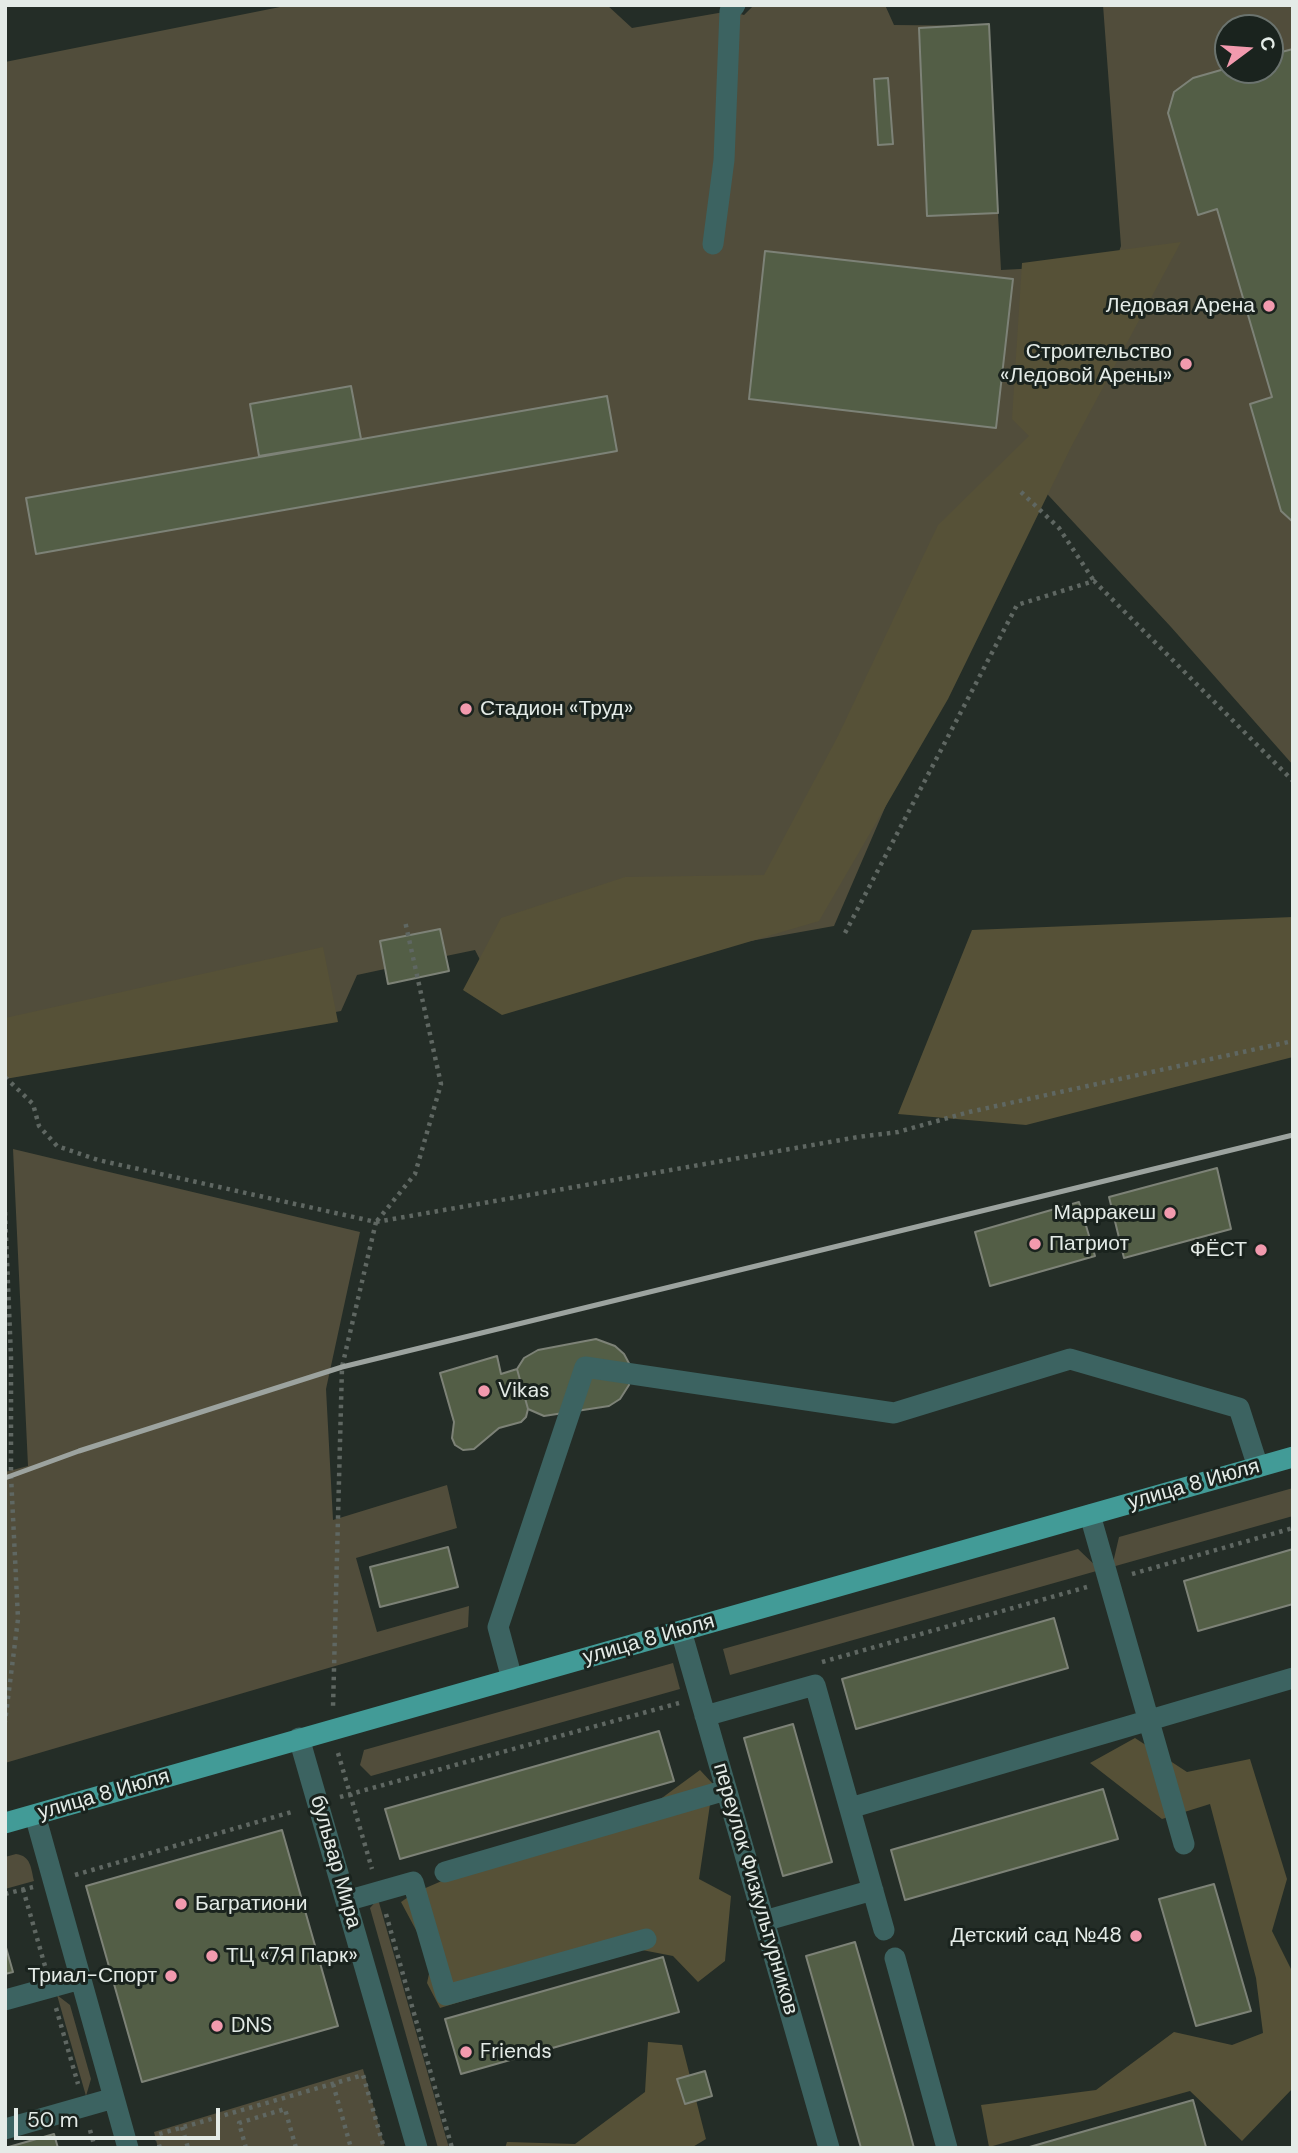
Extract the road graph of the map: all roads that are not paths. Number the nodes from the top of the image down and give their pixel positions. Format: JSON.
{"nodes":[{"id":1,"x":735,"y":5,"type":"edge"},
{"id":2,"x":713,"y":244,"type":"dead end"},
{"id":3,"x":1293,"y":1457,"type":"edge"},
{"id":4,"x":1258,"y":1467,"type":"junction"},
{"id":5,"x":1090,"y":1515,"type":"junction"},
{"id":6,"x":681,"y":1631,"type":"junction"},
{"id":7,"x":1293,"y":1678,"type":"edge"},
{"id":8,"x":512,"y":1679,"type":"junction"},
{"id":9,"x":703,"y":1707,"type":"junction"},
{"id":10,"x":1149,"y":1721,"type":"junction"},
{"id":11,"x":299,"y":1738,"type":"junction"},
{"id":12,"x":726,"y":1790,"type":"junction"},
{"id":13,"x":850,"y":1808,"type":"junction"},
{"id":14,"x":35,"y":1815,"type":"junction"},
{"id":15,"x":5,"y":1823,"type":"edge"},
{"id":16,"x":1184,"y":1844,"type":"dead end"},
{"id":17,"x":445,"y":1872,"type":"dead end"},
{"id":18,"x":873,"y":1890,"type":"junction"},
{"id":19,"x":346,"y":1901,"type":"junction"},
{"id":20,"x":764,"y":1921,"type":"junction"},
{"id":21,"x":884,"y":1930,"type":"dead end"},
{"id":22,"x":646,"y":1939,"type":"dead end"},
{"id":23,"x":895,"y":1958,"type":"dead end"},
{"id":24,"x":81,"y":1979,"type":"junction"},
{"id":25,"x":5,"y":2000,"type":"edge"},
{"id":26,"x":114,"y":2098,"type":"junction"},
{"id":27,"x":5,"y":2129,"type":"edge"},
{"id":28,"x":128,"y":2148,"type":"edge"},
{"id":29,"x":417,"y":2148,"type":"edge"},
{"id":30,"x":829,"y":2148,"type":"edge"},
{"id":31,"x":947,"y":2148,"type":"edge"}],
"edges":[{"from":1,"to":2,"type":"street"},
{"from":3,"to":4,"type":"main road","name":"улица 8 Июля"},
{"from":4,"to":5,"type":"main road","name":"улица 8 Июля"},
{"from":4,"to":8,"type":"street"},
{"from":5,"to":6,"type":"main road","name":"улица 8 Июля"},
{"from":5,"to":10,"type":"street"},
{"from":6,"to":8,"type":"main road","name":"улица 8 Июля"},
{"from":6,"to":9,"type":"street","name":"переулок Физкультурников"},
{"from":7,"to":10,"type":"street"},
{"from":8,"to":11,"type":"main road","name":"улица 8 Июля"},
{"from":9,"to":12,"type":"street","name":"переулок Физкультурников"},
{"from":9,"to":13,"type":"street"},
{"from":10,"to":13,"type":"street"},
{"from":10,"to":16,"type":"street"},
{"from":11,"to":14,"type":"main road","name":"улица 8 Июля"},
{"from":11,"to":19,"type":"street","name":"бульвар Мира"},
{"from":12,"to":17,"type":"street"},
{"from":12,"to":20,"type":"street","name":"переулок Физкультурников"},
{"from":13,"to":18,"type":"street"},
{"from":14,"to":15,"type":"main road","name":"улица 8 Июля"},
{"from":14,"to":24,"type":"street"},
{"from":18,"to":20,"type":"street"},
{"from":18,"to":21,"type":"street"},
{"from":19,"to":22,"type":"street"},
{"from":19,"to":29,"type":"street","name":"бульвар Мира"},
{"from":20,"to":30,"type":"street","name":"переулок Физкультурников"},
{"from":23,"to":31,"type":"street"},
{"from":24,"to":25,"type":"street"},
{"from":24,"to":26,"type":"street"},
{"from":26,"to":27,"type":"street"},
{"from":26,"to":28,"type":"street"}]}
